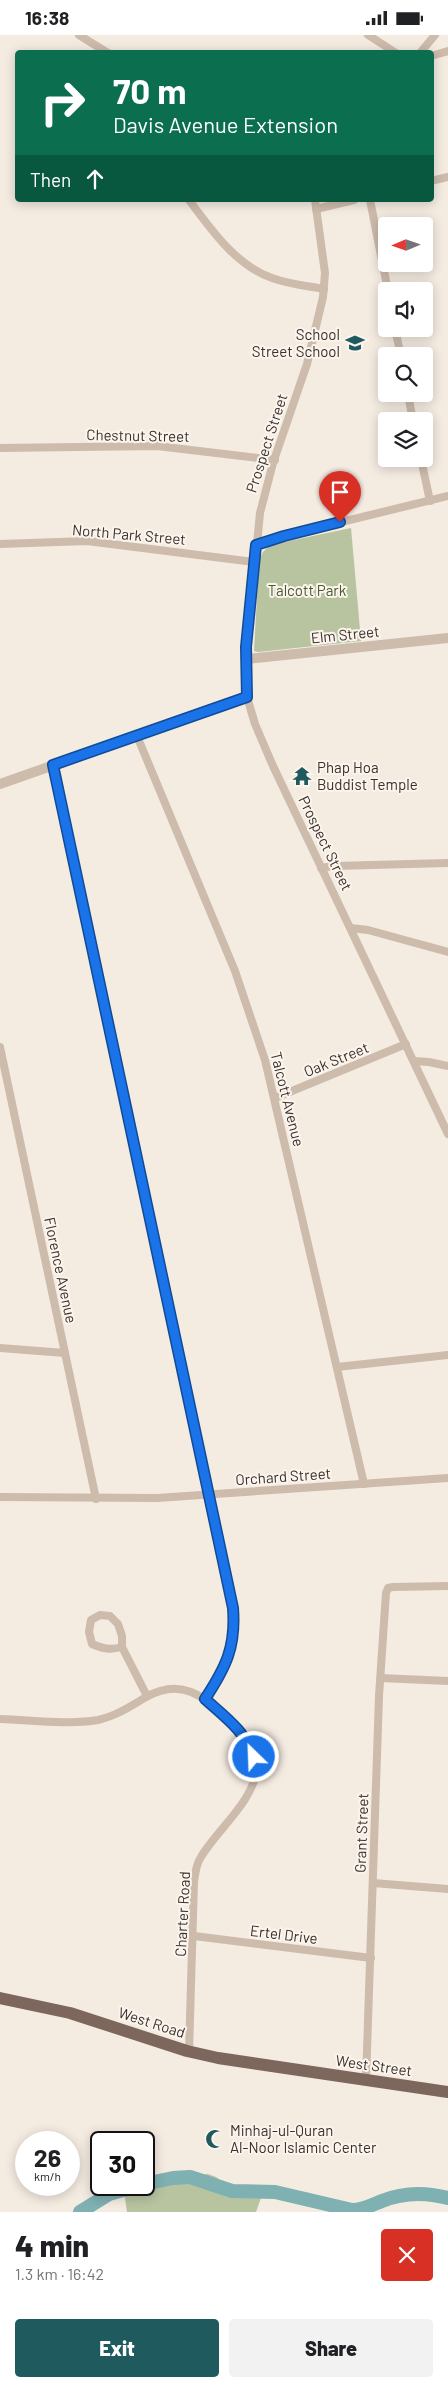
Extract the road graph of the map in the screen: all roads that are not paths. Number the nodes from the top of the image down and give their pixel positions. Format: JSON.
{"nodes":[{"id":1,"x":78,"y":35,"type":"edge"},
{"id":2,"x":368,"y":35,"type":"edge"},
{"id":3,"x":435,"y":35,"type":"edge"},
{"id":4,"x":103,"y":50,"type":"edge"},
{"id":5,"x":391,"y":50,"type":"edge"},
{"id":6,"x":422,"y":50,"type":"edge"},
{"id":7,"x":448,"y":51,"type":"edge"},
{"id":8,"x":434,"y":56,"type":"edge"},
{"id":9,"x":448,"y":177,"type":"edge"},
{"id":10,"x":434,"y":180,"type":"edge"},
{"id":11,"x":190,"y":202,"type":"edge"},
{"id":12,"x":315,"y":202,"type":"edge"},
{"id":13,"x":346,"y":202,"type":"edge"},
{"id":14,"x":370,"y":202,"type":"edge"},
{"id":15,"x":316,"y":209,"type":"junction"},
{"id":16,"x":386,"y":282,"type":"edge"},
{"id":17,"x":324,"y":289,"type":"junction"},
{"id":18,"x":0,"y":448,"type":"edge"},
{"id":19,"x":275,"y":460,"type":"junction"},
{"id":20,"x":423,"y":467,"type":"edge"},
{"id":21,"x":448,"y":497,"type":"edge"},
{"id":22,"x":430,"y":501,"type":"junction"},
{"id":23,"x":0,"y":544,"type":"edge"},
{"id":24,"x":256,"y":545,"type":"junction"},
{"id":25,"x":254,"y":562,"type":"junction"},
{"id":26,"x":448,"y":638,"type":"edge"},
{"id":27,"x":246,"y":659,"type":"junction"},
{"id":28,"x":247,"y":697,"type":"junction"},
{"id":29,"x":137,"y":736,"type":"junction"},
{"id":30,"x":53,"y":765,"type":"junction"},
{"id":31,"x":0,"y":784,"type":"edge"},
{"id":32,"x":448,"y":863,"type":"edge"},
{"id":33,"x":321,"y":868,"type":"junction"},
{"id":34,"x":351,"y":928,"type":"junction"},
{"id":35,"x":448,"y":952,"type":"edge"},
{"id":36,"x":406,"y":1044,"type":"junction"},
{"id":37,"x":0,"y":1047,"type":"edge"},
{"id":38,"x":414,"y":1061,"type":"junction"},
{"id":39,"x":448,"y":1066,"type":"edge"},
{"id":40,"x":275,"y":1098,"type":"junction"},
{"id":41,"x":448,"y":1134,"type":"edge"},
{"id":42,"x":0,"y":1348,"type":"edge"},
{"id":43,"x":65,"y":1353,"type":"junction"},
{"id":44,"x":448,"y":1355,"type":"edge"},
{"id":45,"x":337,"y":1367,"type":"junction"},
{"id":46,"x":448,"y":1478,"type":"edge"},
{"id":47,"x":364,"y":1484,"type":"junction"},
{"id":48,"x":210,"y":1495,"type":"junction"},
{"id":49,"x":0,"y":1497,"type":"edge"},
{"id":50,"x":96,"y":1499,"type":"junction"},
{"id":51,"x":448,"y":1586,"type":"edge"},
{"id":52,"x":122,"y":1647,"type":"junction"},
{"id":53,"x":380,"y":1678,"type":"junction"},
{"id":54,"x":448,"y":1681,"type":"edge"},
{"id":55,"x":147,"y":1696,"type":"junction"},
{"id":56,"x":205,"y":1699,"type":"junction"},
{"id":57,"x":0,"y":1719,"type":"edge"},
{"id":58,"x":373,"y":1883,"type":"junction"},
{"id":59,"x":448,"y":1889,"type":"edge"},
{"id":60,"x":194,"y":1936,"type":"junction"},
{"id":61,"x":371,"y":1958,"type":"junction"},
{"id":62,"x":0,"y":1998,"type":"edge"},
{"id":63,"x":189,"y":2051,"type":"junction"},
{"id":64,"x":295,"y":2070,"type":"joint"},
{"id":65,"x":366,"y":2080,"type":"junction"},
{"id":66,"x":448,"y":2092,"type":"edge"}],
"edges":[{"from":1,"to":4,"type":"street"},
{"from":2,"to":5,"type":"street"},
{"from":3,"to":6,"type":"street"},
{"from":7,"to":8,"type":"street"},
{"from":9,"to":10,"type":"street"},
{"from":11,"to":17,"type":"street"},
{"from":12,"to":15,"type":"street","name":"Prospect Street"},
{"from":13,"to":15,"type":"street"},
{"from":14,"to":16,"type":"street"},
{"from":15,"to":17,"type":"street","name":"Prospect Street"},
{"from":17,"to":19,"type":"street","name":"Prospect Street"},
{"from":18,"to":19,"type":"street","name":"Chestnut Street"},
{"from":19,"to":24,"type":"street","name":"Prospect Street"},
{"from":20,"to":22,"type":"street"},
{"from":21,"to":22,"type":"street"},
{"from":22,"to":24,"type":"street"},
{"from":23,"to":25,"type":"street","name":"North Park Street"},
{"from":24,"to":25,"type":"street","name":"Prospect Street"},
{"from":25,"to":27,"type":"street","name":"Prospect Street"},
{"from":26,"to":27,"type":"street","name":"Elm Street"},
{"from":27,"to":28,"type":"street","name":"Prospect Street"},
{"from":28,"to":29,"type":"street"},
{"from":28,"to":33,"type":"street","name":"Prospect Street"},
{"from":29,"to":30,"type":"street"},
{"from":29,"to":40,"type":"street","name":"Talcott Avenue"},
{"from":30,"to":31,"type":"street"},
{"from":30,"to":48,"type":"street"},
{"from":32,"to":33,"type":"street"},
{"from":33,"to":34,"type":"street","name":"Prospect Street"},
{"from":34,"to":35,"type":"street"},
{"from":34,"to":36,"type":"street","name":"Prospect Street"},
{"from":36,"to":38,"type":"street","name":"Prospect Street"},
{"from":36,"to":40,"type":"street","name":"Oak Street"},
{"from":37,"to":43,"type":"street","name":"Florence Avenue"},
{"from":38,"to":39,"type":"street"},
{"from":38,"to":41,"type":"street","name":"Prospect Street"},
{"from":40,"to":45,"type":"street","name":"Talcott Avenue"},
{"from":42,"to":43,"type":"street"},
{"from":43,"to":50,"type":"street","name":"Florence Avenue"},
{"from":44,"to":45,"type":"street"},
{"from":45,"to":47,"type":"street","name":"Talcott Avenue"},
{"from":46,"to":47,"type":"street","name":"Orchard Street"},
{"from":47,"to":48,"type":"street","name":"Orchard Street"},
{"from":48,"to":50,"type":"street","name":"Orchard Street"},
{"from":48,"to":56,"type":"street"},
{"from":49,"to":50,"type":"street","name":"Orchard Street"},
{"from":51,"to":53,"type":"street","name":"Grant Street"},
{"from":52,"to":52,"type":"street"},
{"from":52,"to":55,"type":"street"},
{"from":53,"to":54,"type":"street"},
{"from":53,"to":58,"type":"street","name":"Grant Street"},
{"from":55,"to":56,"type":"street","name":"Charter Road"},
{"from":55,"to":57,"type":"street","name":"Charter Road"},
{"from":56,"to":60,"type":"street","name":"Charter Road"},
{"from":58,"to":59,"type":"street"},
{"from":58,"to":61,"type":"street","name":"Grant Street"},
{"from":60,"to":61,"type":"street","name":"Ertel Drive"},
{"from":60,"to":63,"type":"street","name":"Charter Road"},
{"from":61,"to":65,"type":"street","name":"Grant Street"},
{"from":62,"to":63,"type":"main road","name":"West Road"},
{"from":63,"to":64,"type":"main road","name":"West Road"},
{"from":64,"to":65,"type":"main road","name":"West Street"},
{"from":65,"to":66,"type":"main road","name":"West Street"}]}
